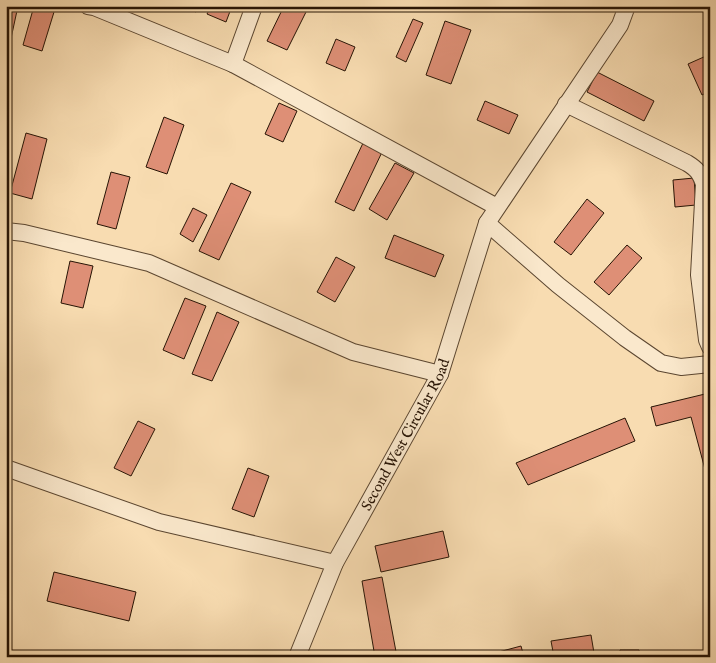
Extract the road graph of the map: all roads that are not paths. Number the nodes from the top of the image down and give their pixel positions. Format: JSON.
{"nodes":[{"id":1,"x":88,"y":6,"type":"edge"},
{"id":2,"x":254,"y":6,"type":"edge"},
{"id":3,"x":627,"y":6,"type":"edge"},
{"id":4,"x":233,"y":64,"type":"junction"},
{"id":5,"x":566,"y":104,"type":"junction"},
{"id":6,"x":497,"y":207,"type":"junction"},
{"id":7,"x":487,"y":223,"type":"junction"},
{"id":8,"x":6,"y":231,"type":"edge"},
{"id":9,"x":710,"y":347,"type":"edge"},
{"id":10,"x":710,"y":364,"type":"edge"},
{"id":11,"x":440,"y":374,"type":"junction"},
{"id":12,"x":6,"y":468,"type":"edge"},
{"id":13,"x":335,"y":563,"type":"junction"},
{"id":14,"x":297,"y":657,"type":"edge"}],
"edges":[{"from":1,"to":4,"type":"street"},
{"from":2,"to":4,"type":"street"},
{"from":3,"to":5,"type":"street","name":"Second West Circular Road"},
{"from":4,"to":6,"type":"street"},
{"from":5,"to":6,"type":"street","name":"Second West Circular Road"},
{"from":5,"to":9,"type":"street"},
{"from":6,"to":7,"type":"street","name":"Second West Circular Road"},
{"from":7,"to":10,"type":"street"},
{"from":7,"to":11,"type":"street","name":"Second West Circular Road"},
{"from":8,"to":11,"type":"street"},
{"from":11,"to":13,"type":"street","name":"Second West Circular Road"},
{"from":12,"to":13,"type":"street"},
{"from":13,"to":14,"type":"street","name":"Second West Circular Road"}]}
